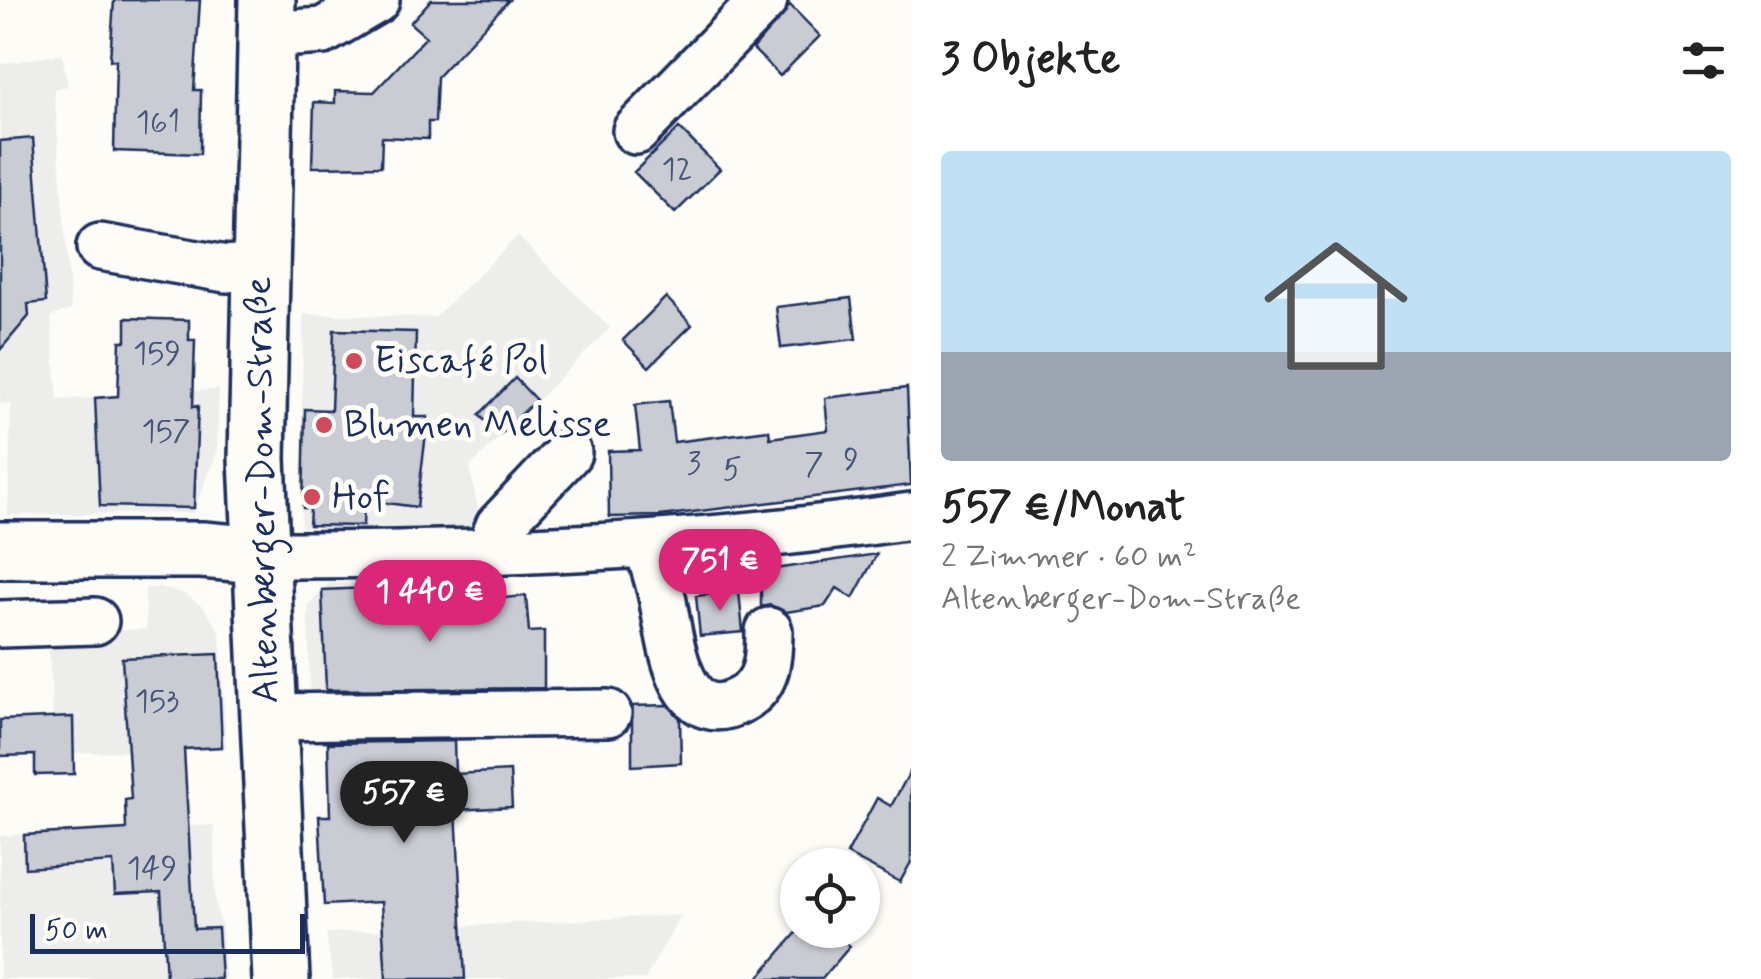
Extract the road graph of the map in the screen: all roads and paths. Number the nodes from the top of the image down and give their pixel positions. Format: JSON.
{"nodes":[{"id":1,"x":376,"y":0,"type":"edge"},
{"id":2,"x":764,"y":0,"type":"edge"},
{"id":3,"x":266,"y":18,"type":"edge"},
{"id":4,"x":636,"y":131,"type":"dead end"},
{"id":5,"x":100,"y":248,"type":"dead end"},
{"id":6,"x":258,"y":266,"type":"junction"},
{"id":7,"x":568,"y":453,"type":"dead end"},
{"id":8,"x":911,"y":516,"type":"edge"},
{"id":9,"x":648,"y":546,"type":"junction"},
{"id":10,"x":0,"y":550,"type":"edge"},
{"id":11,"x":488,"y":552,"type":"junction"},
{"id":12,"x":259,"y":555,"type":"junction"},
{"id":13,"x":95,"y":621,"type":"dead end"},
{"id":14,"x":0,"y":624,"type":"edge"},
{"id":15,"x":769,"y":631,"type":"dead end"},
{"id":16,"x":608,"y":712,"type":"dead end"},
{"id":17,"x":267,"y":717,"type":"junction"},
{"id":18,"x":280,"y":979,"type":"edge"}],
"edges":[{"from":1,"to":3,"type":"street"},
{"from":2,"to":4,"type":"street"},
{"from":3,"to":6,"type":"main road","name":"Altenberger-Dom-Straße"},
{"from":5,"to":6,"type":"street"},
{"from":6,"to":12,"type":"main road","name":"Altenberger-Dom-Straße"},
{"from":7,"to":11,"type":"street"},
{"from":8,"to":9,"type":"street"},
{"from":9,"to":11,"type":"street"},
{"from":9,"to":15,"type":"street"},
{"from":10,"to":12,"type":"main road"},
{"from":11,"to":12,"type":"street"},
{"from":12,"to":17,"type":"main road","name":"Altenberger-Dom-Straße"},
{"from":13,"to":14,"type":"street"},
{"from":16,"to":17,"type":"street"},
{"from":17,"to":18,"type":"main road","name":"Altenberger-Dom-Straße"}]}
